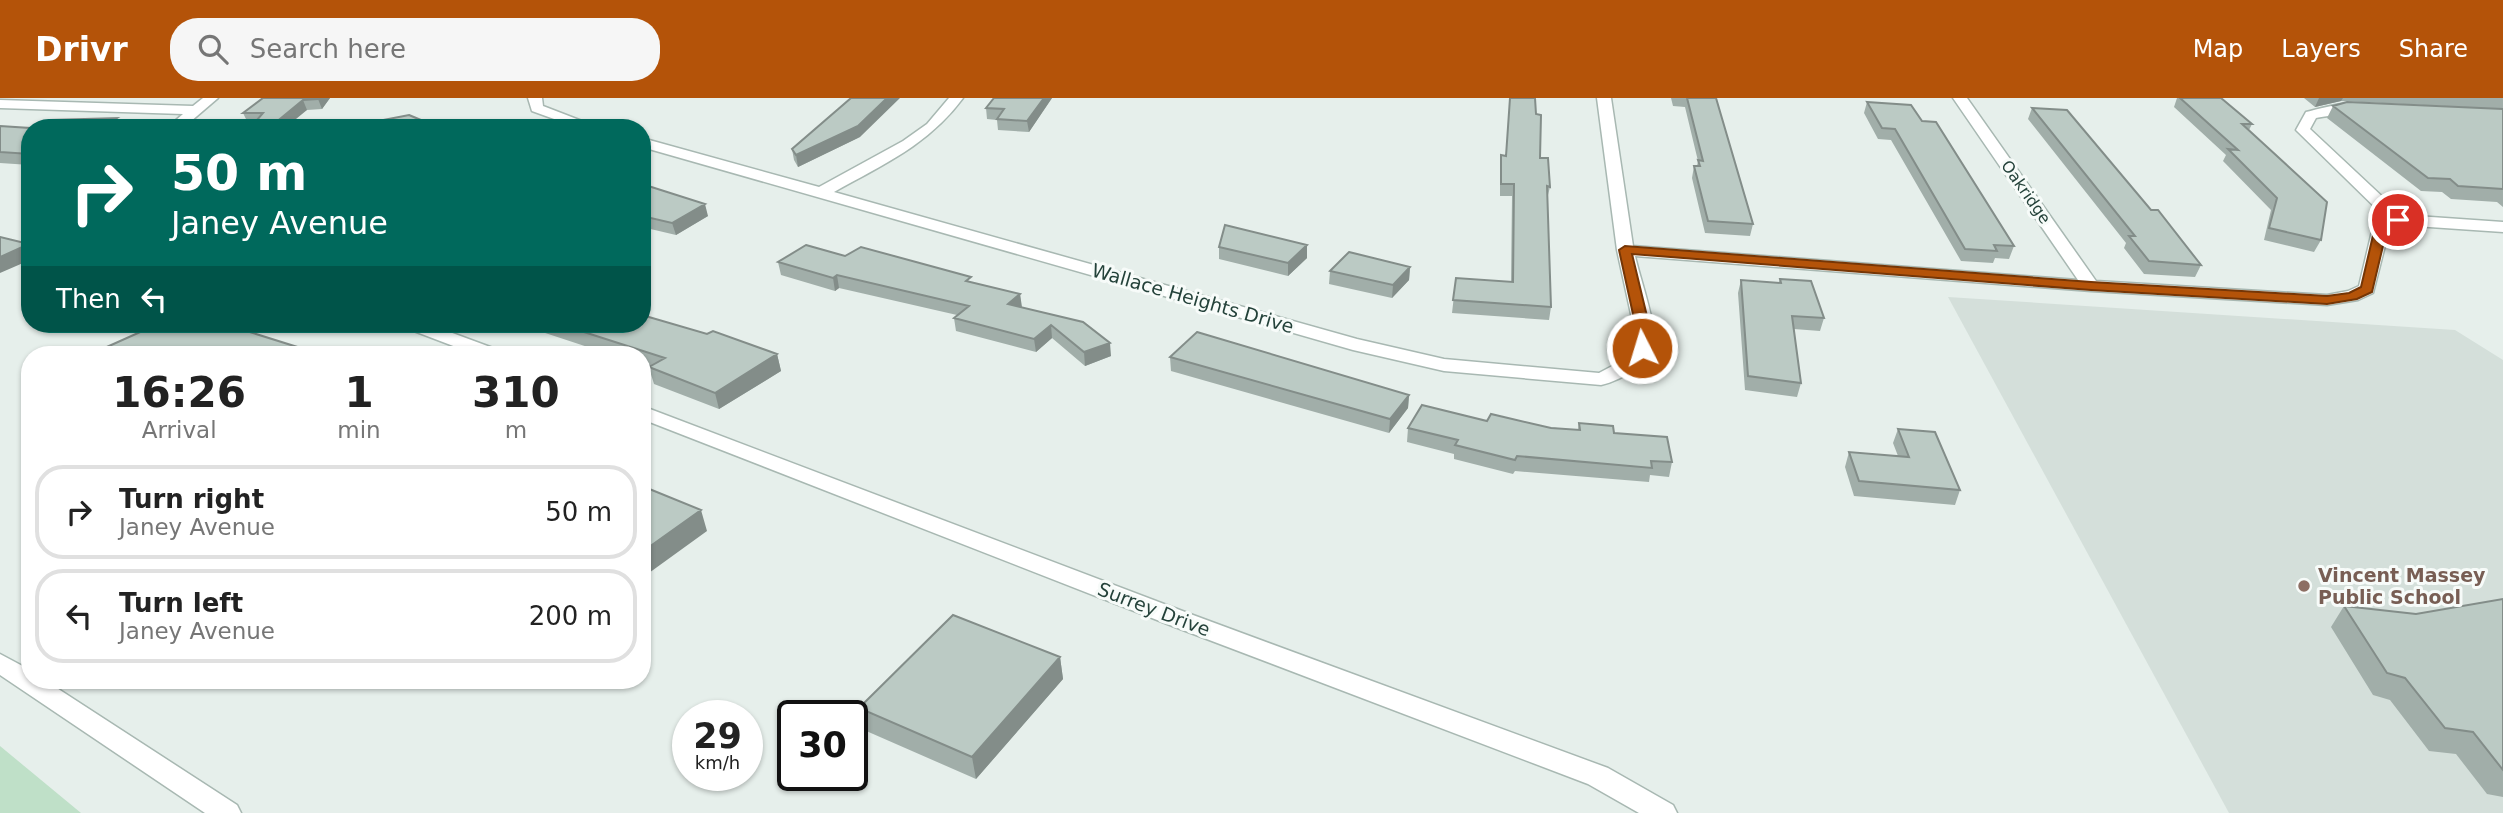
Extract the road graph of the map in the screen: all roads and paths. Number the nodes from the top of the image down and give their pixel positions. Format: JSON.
{"nodes":[{"id":1,"x":123,"y":98,"type":"edge"},
{"id":2,"x":211,"y":98,"type":"edge"},
{"id":3,"x":535,"y":98,"type":"edge"},
{"id":4,"x":956,"y":98,"type":"edge"},
{"id":5,"x":1604,"y":98,"type":"edge"},
{"id":6,"x":1960,"y":98,"type":"edge"},
{"id":7,"x":0,"y":104,"type":"edge"},
{"id":8,"x":106,"y":107,"type":"junction"},
{"id":9,"x":2378,"y":108,"type":"edge"},
{"id":10,"x":197,"y":110,"type":"junction"},
{"id":11,"x":186,"y":119,"type":"edge"},
{"id":12,"x":568,"y":119,"type":"edge"},
{"id":13,"x":651,"y":144,"type":"edge"},
{"id":14,"x":822,"y":192,"type":"junction"},
{"id":15,"x":2398,"y":220,"type":"junction"},
{"id":16,"x":2503,"y":227,"type":"edge"},
{"id":17,"x":1625,"y":250,"type":"junction"},
{"id":18,"x":2091,"y":286,"type":"junction"},
{"id":19,"x":436,"y":333,"type":"edge"},
{"id":20,"x":470,"y":346,"type":"edge"},
{"id":21,"x":651,"y":415,"type":"edge"},
{"id":22,"x":0,"y":663,"type":"edge"},
{"id":23,"x":21,"y":677,"type":"edge"},
{"id":24,"x":39,"y":689,"type":"edge"},
{"id":25,"x":226,"y":813,"type":"edge"},
{"id":26,"x":1663,"y":813,"type":"edge"}],
"edges":[{"from":1,"to":8,"type":"street"},
{"from":2,"to":10,"type":"street"},
{"from":3,"to":12,"type":"street"},
{"from":4,"to":14,"type":"street"},
{"from":5,"to":17,"type":"street","name":"Wallace Heights Drive"},
{"from":6,"to":18,"type":"street","name":"Oakridge"},
{"from":7,"to":8,"type":"street"},
{"from":8,"to":10,"type":"street"},
{"from":9,"to":15,"type":"street"},
{"from":10,"to":11,"type":"street"},
{"from":13,"to":14,"type":"street","name":"Wallace Heights Drive"},
{"from":14,"to":17,"type":"street","name":"Wallace Heights Drive"},
{"from":15,"to":16,"type":"street"},
{"from":15,"to":18,"type":"street"},
{"from":17,"to":18,"type":"street"},
{"from":19,"to":20,"type":"street"},
{"from":21,"to":26,"type":"street","name":"Surrey Drive"},
{"from":22,"to":23,"type":"street"},
{"from":24,"to":25,"type":"street"}]}
